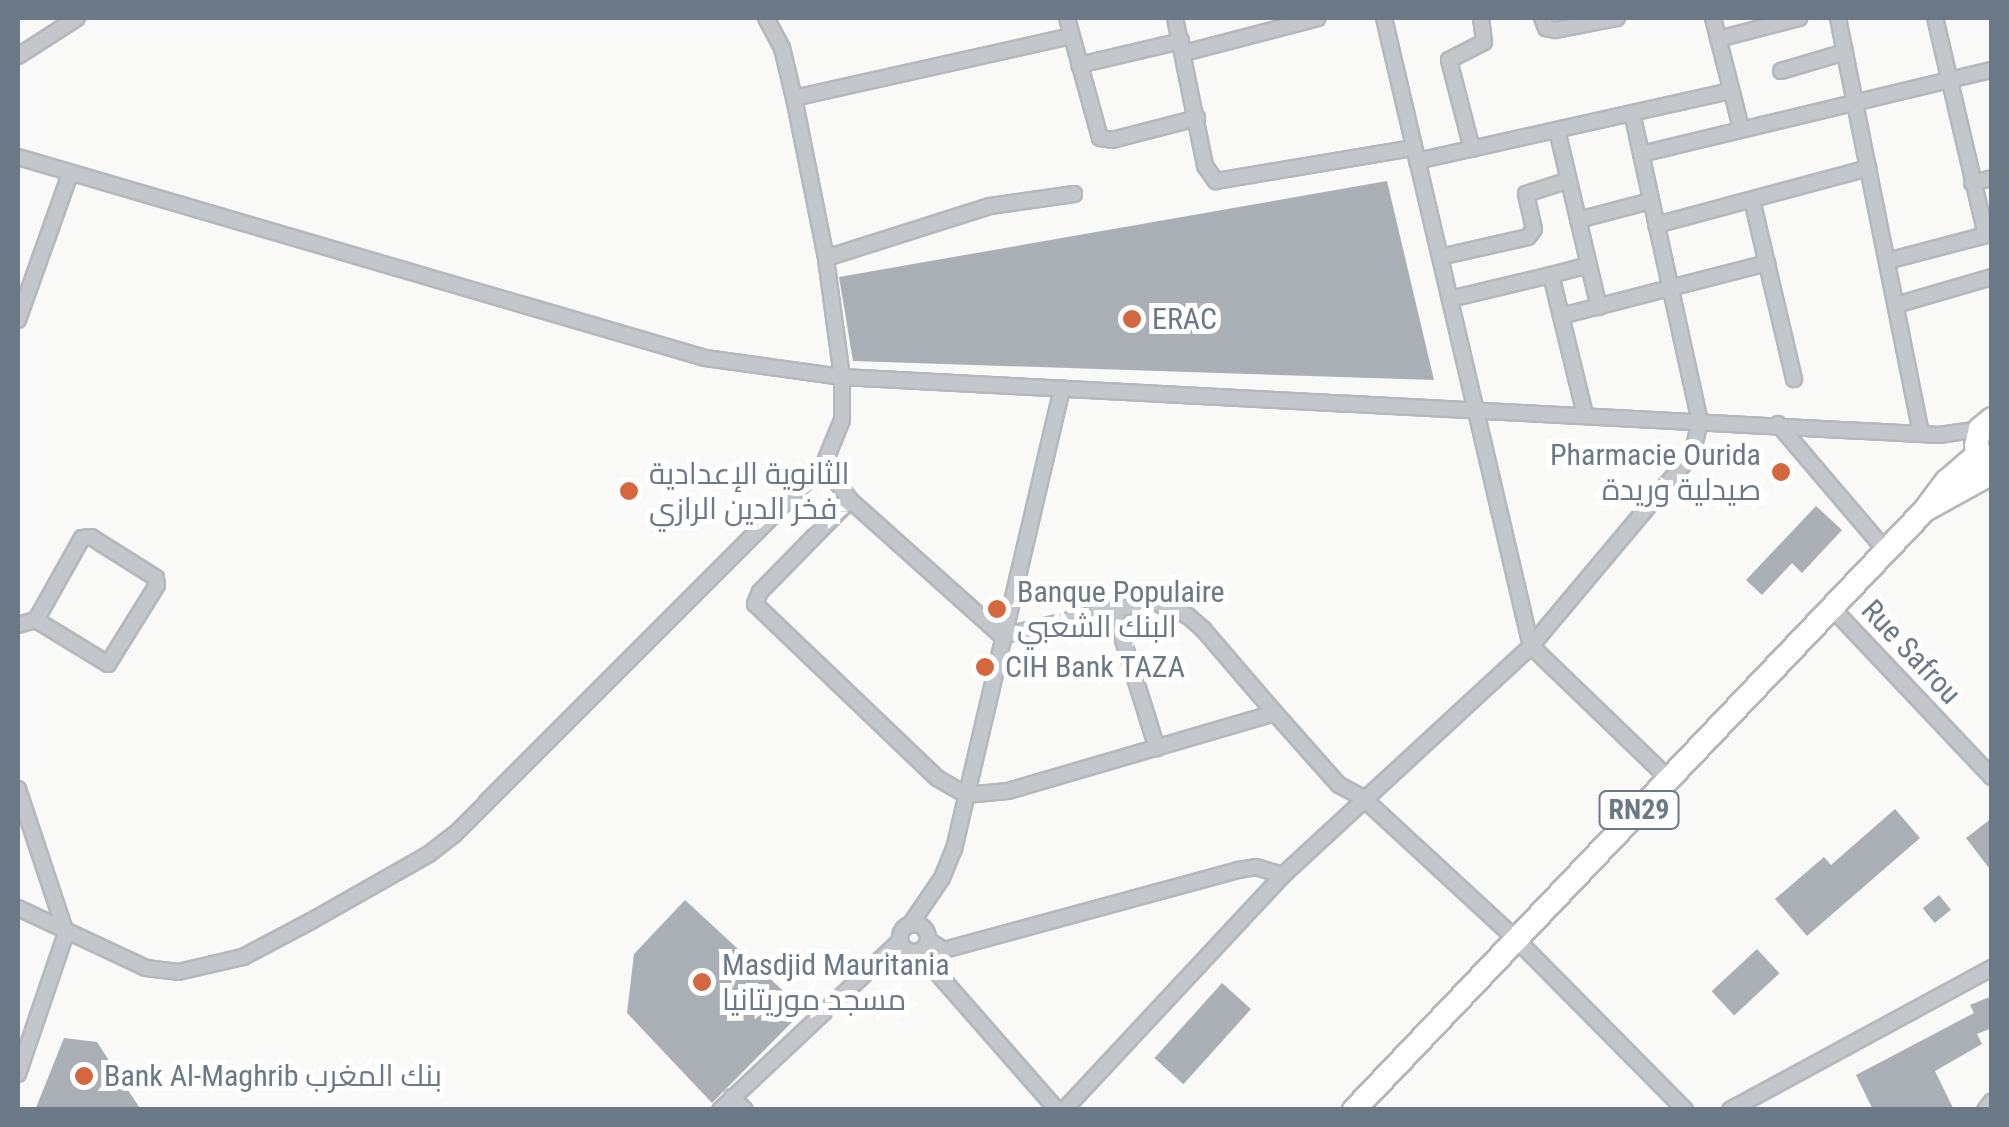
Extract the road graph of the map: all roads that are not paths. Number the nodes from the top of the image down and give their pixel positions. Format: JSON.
{"nodes":[{"id":1,"x":77,"y":18,"type":"edge"},
{"id":2,"x":766,"y":18,"type":"edge"},
{"id":3,"x":1067,"y":18,"type":"edge"},
{"id":4,"x":1175,"y":18,"type":"edge"},
{"id":5,"x":1318,"y":18,"type":"edge"},
{"id":6,"x":1384,"y":18,"type":"edge"},
{"id":7,"x":1481,"y":18,"type":"edge"},
{"id":8,"x":1542,"y":18,"type":"edge"},
{"id":9,"x":1617,"y":18,"type":"edge"},
{"id":10,"x":1713,"y":18,"type":"edge"},
{"id":11,"x":1800,"y":18,"type":"edge"},
{"id":12,"x":1838,"y":18,"type":"edge"},
{"id":13,"x":1935,"y":18,"type":"edge"},
{"id":14,"x":1571,"y":22,"type":"edge"},
{"id":15,"x":1071,"y":36,"type":"junction"},
{"id":16,"x":1718,"y":39,"type":"junction"},
{"id":17,"x":1182,"y":47,"type":"junction"},
{"id":18,"x":1845,"y":52,"type":"junction"},
{"id":19,"x":18,"y":56,"type":"edge"},
{"id":20,"x":1079,"y":65,"type":"junction"},
{"id":21,"x":1992,"y":70,"type":"edge"},
{"id":22,"x":1781,"y":71,"type":"dead end"},
{"id":23,"x":1950,"y":80,"type":"junction"},
{"id":24,"x":1731,"y":91,"type":"junction"},
{"id":25,"x":794,"y":98,"type":"junction"},
{"id":26,"x":1856,"y":102,"type":"junction"},
{"id":27,"x":1632,"y":114,"type":"junction"},
{"id":28,"x":1196,"y":118,"type":"junction"},
{"id":29,"x":1741,"y":128,"type":"junction"},
{"id":30,"x":1557,"y":130,"type":"junction"},
{"id":31,"x":1472,"y":149,"type":"junction"},
{"id":32,"x":1416,"y":154,"type":"junction"},
{"id":33,"x":1641,"y":154,"type":"junction"},
{"id":34,"x":18,"y":157,"type":"edge"},
{"id":35,"x":1869,"y":168,"type":"junction"},
{"id":36,"x":70,"y":174,"type":"junction"},
{"id":37,"x":1992,"y":178,"type":"edge"},
{"id":38,"x":1569,"y":180,"type":"junction"},
{"id":39,"x":1972,"y":183,"type":"junction"},
{"id":40,"x":1074,"y":194,"type":"dead end"},
{"id":41,"x":1752,"y":200,"type":"junction"},
{"id":42,"x":1652,"y":201,"type":"junction"},
{"id":43,"x":1578,"y":220,"type":"junction"},
{"id":44,"x":1656,"y":225,"type":"junction"},
{"id":45,"x":1989,"y":234,"type":"edge"},
{"id":46,"x":1440,"y":257,"type":"junction"},
{"id":47,"x":826,"y":258,"type":"junction"},
{"id":48,"x":1887,"y":261,"type":"junction"},
{"id":49,"x":1767,"y":263,"type":"junction"},
{"id":50,"x":1589,"y":265,"type":"junction"},
{"id":51,"x":1552,"y":275,"type":"junction"},
{"id":52,"x":1992,"y":277,"type":"edge"},
{"id":53,"x":23,"y":284,"type":"edge"},
{"id":54,"x":1668,"y":289,"type":"junction"},
{"id":55,"x":1450,"y":298,"type":"junction"},
{"id":56,"x":1896,"y":304,"type":"junction"},
{"id":57,"x":1599,"y":308,"type":"junction"},
{"id":58,"x":1562,"y":316,"type":"junction"},
{"id":59,"x":18,"y":320,"type":"edge"},
{"id":60,"x":842,"y":376,"type":"junction"},
{"id":61,"x":1794,"y":379,"type":"dead end"},
{"id":62,"x":1062,"y":388,"type":"junction"},
{"id":63,"x":1475,"y":408,"type":"junction"},
{"id":64,"x":1585,"y":415,"type":"junction"},
{"id":65,"x":1700,"y":422,"type":"junction"},
{"id":66,"x":1778,"y":424,"type":"junction"},
{"id":67,"x":1921,"y":433,"type":"junction"},
{"id":68,"x":1985,"y":448,"type":"edge"},
{"id":69,"x":824,"y":464,"type":"junction"},
{"id":70,"x":850,"y":500,"type":"junction"},
{"id":71,"x":1886,"y":551,"type":"junction"},
{"id":72,"x":1113,"y":608,"type":"junction"},
{"id":73,"x":1832,"y":608,"type":"junction"},
{"id":74,"x":36,"y":620,"type":"junction"},
{"id":75,"x":18,"y":626,"type":"edge"},
{"id":76,"x":1002,"y":636,"type":"junction"},
{"id":77,"x":1532,"y":646,"type":"junction"},
{"id":78,"x":1275,"y":713,"type":"junction"},
{"id":79,"x":1157,"y":748,"type":"junction"},
{"id":80,"x":1668,"y":778,"type":"junction"},
{"id":81,"x":1992,"y":778,"type":"edge"},
{"id":82,"x":18,"y":789,"type":"edge"},
{"id":83,"x":966,"y":795,"type":"junction"},
{"id":84,"x":1364,"y":798,"type":"junction"},
{"id":85,"x":1284,"y":874,"type":"junction"},
{"id":86,"x":18,"y":908,"type":"edge"},
{"id":87,"x":910,"y":925,"type":"junction"},
{"id":88,"x":66,"y":933,"type":"junction"},
{"id":89,"x":1517,"y":940,"type":"junction"},
{"id":90,"x":900,"y":941,"type":"junction"},
{"id":91,"x":923,"y":946,"type":"junction"},
{"id":92,"x":1992,"y":968,"type":"edge"},
{"id":93,"x":18,"y":1074,"type":"edge"},
{"id":94,"x":732,"y":1097,"type":"junction"},
{"id":95,"x":1992,"y":1101,"type":"edge"},
{"id":96,"x":720,"y":1110,"type":"edge"},
{"id":97,"x":745,"y":1110,"type":"edge"},
{"id":98,"x":1061,"y":1110,"type":"edge"},
{"id":99,"x":1354,"y":1110,"type":"edge"},
{"id":100,"x":1685,"y":1110,"type":"edge"},
{"id":101,"x":1730,"y":1110,"type":"edge"},
{"id":102,"x":1985,"y":1110,"type":"edge"}],
"edges":[{"from":1,"to":19,"type":"street"},
{"from":2,"to":25,"type":"street"},
{"from":3,"to":15,"type":"street"},
{"from":4,"to":17,"type":"street"},
{"from":5,"to":17,"type":"street"},
{"from":6,"to":32,"type":"street"},
{"from":7,"to":31,"type":"street"},
{"from":8,"to":14,"type":"street"},
{"from":9,"to":14,"type":"street"},
{"from":10,"to":16,"type":"street"},
{"from":11,"to":16,"type":"street"},
{"from":12,"to":18,"type":"street"},
{"from":13,"to":23,"type":"street"},
{"from":15,"to":20,"type":"street"},
{"from":15,"to":25,"type":"street"},
{"from":16,"to":24,"type":"street"},
{"from":17,"to":20,"type":"street"},
{"from":17,"to":28,"type":"street"},
{"from":18,"to":22,"type":"street"},
{"from":18,"to":26,"type":"street"},
{"from":20,"to":28,"type":"street"},
{"from":21,"to":23,"type":"street"},
{"from":23,"to":26,"type":"street"},
{"from":23,"to":39,"type":"street"},
{"from":24,"to":27,"type":"street"},
{"from":24,"to":29,"type":"street"},
{"from":25,"to":47,"type":"street"},
{"from":26,"to":29,"type":"street"},
{"from":26,"to":35,"type":"street"},
{"from":27,"to":30,"type":"street"},
{"from":27,"to":33,"type":"street"},
{"from":28,"to":32,"type":"street"},
{"from":29,"to":33,"type":"street"},
{"from":30,"to":31,"type":"street"},
{"from":30,"to":38,"type":"street"},
{"from":31,"to":32,"type":"street"},
{"from":32,"to":46,"type":"street"},
{"from":33,"to":42,"type":"street"},
{"from":34,"to":36,"type":"street"},
{"from":35,"to":41,"type":"street"},
{"from":35,"to":48,"type":"street"},
{"from":36,"to":53,"type":"street"},
{"from":36,"to":60,"type":"street"},
{"from":37,"to":39,"type":"street"},
{"from":38,"to":43,"type":"street"},
{"from":38,"to":46,"type":"street"},
{"from":39,"to":45,"type":"street"},
{"from":40,"to":47,"type":"street"},
{"from":41,"to":44,"type":"street"},
{"from":41,"to":49,"type":"street"},
{"from":42,"to":43,"type":"street"},
{"from":42,"to":44,"type":"street"},
{"from":43,"to":50,"type":"street"},
{"from":44,"to":54,"type":"street"},
{"from":45,"to":48,"type":"street"},
{"from":46,"to":55,"type":"street"},
{"from":47,"to":60,"type":"street"},
{"from":48,"to":56,"type":"street"},
{"from":49,"to":54,"type":"street"},
{"from":49,"to":61,"type":"street"},
{"from":50,"to":51,"type":"street"},
{"from":50,"to":57,"type":"street"},
{"from":51,"to":55,"type":"street"},
{"from":51,"to":58,"type":"street"},
{"from":52,"to":56,"type":"street"},
{"from":53,"to":59,"type":"street"},
{"from":54,"to":57,"type":"street"},
{"from":54,"to":65,"type":"street"},
{"from":55,"to":63,"type":"street"},
{"from":56,"to":67,"type":"street"},
{"from":57,"to":58,"type":"street"},
{"from":58,"to":64,"type":"street"},
{"from":60,"to":62,"type":"street"},
{"from":60,"to":69,"type":"street"},
{"from":62,"to":63,"type":"street"},
{"from":62,"to":76,"type":"street"},
{"from":63,"to":64,"type":"street"},
{"from":63,"to":77,"type":"street"},
{"from":64,"to":65,"type":"street"},
{"from":65,"to":66,"type":"street"},
{"from":65,"to":77,"type":"street"},
{"from":66,"to":67,"type":"street"},
{"from":66,"to":71,"type":"street"},
{"from":67,"to":68,"type":"street"},
{"from":68,"to":71,"type":"main road","number":"RN29"},
{"from":69,"to":70,"type":"street"},
{"from":69,"to":88,"type":"street"},
{"from":70,"to":76,"type":"street"},
{"from":70,"to":83,"type":"street"},
{"from":71,"to":73,"type":"main road","number":"RN29"},
{"from":72,"to":76,"type":"street"},
{"from":72,"to":78,"type":"street"},
{"from":72,"to":79,"type":"street"},
{"from":73,"to":80,"type":"main road","number":"RN29"},
{"from":73,"to":81,"type":"street","name":"Rue Safrou"},
{"from":74,"to":74,"type":"street"},
{"from":74,"to":75,"type":"street"},
{"from":76,"to":83,"type":"street"},
{"from":77,"to":80,"type":"street"},
{"from":77,"to":84,"type":"street"},
{"from":78,"to":79,"type":"street"},
{"from":78,"to":84,"type":"street"},
{"from":79,"to":83,"type":"street"},
{"from":80,"to":89,"type":"main road","number":"RN29"},
{"from":82,"to":88,"type":"street"},
{"from":83,"to":87,"type":"street"},
{"from":84,"to":85,"type":"street"},
{"from":84,"to":89,"type":"street"},
{"from":85,"to":91,"type":"street"},
{"from":85,"to":98,"type":"street"},
{"from":86,"to":88,"type":"street"},
{"from":87,"to":90,"type":"street"},
{"from":87,"to":91,"type":"street"},
{"from":88,"to":93,"type":"street"},
{"from":89,"to":99,"type":"main road","number":"RN29"},
{"from":89,"to":100,"type":"street"},
{"from":90,"to":91,"type":"street"},
{"from":90,"to":94,"type":"street"},
{"from":91,"to":98,"type":"street"},
{"from":92,"to":101,"type":"street"},
{"from":94,"to":96,"type":"street"},
{"from":94,"to":97,"type":"street"},
{"from":95,"to":102,"type":"street"}]}
